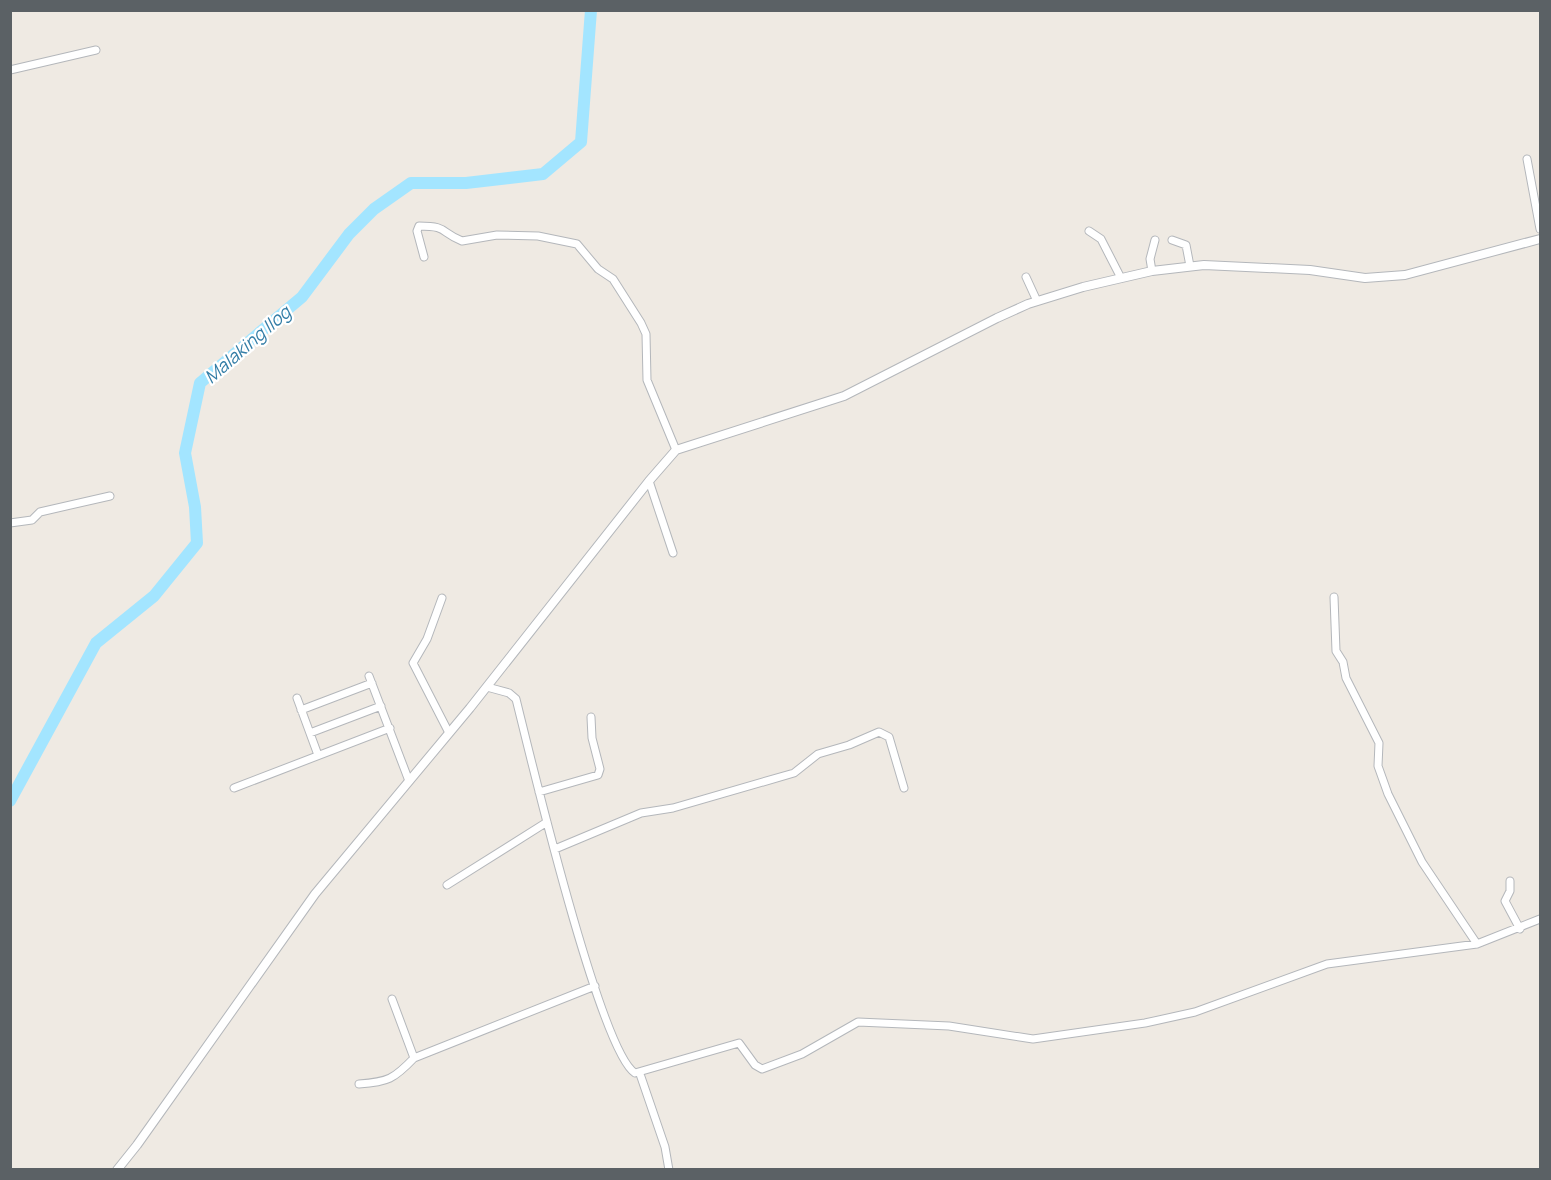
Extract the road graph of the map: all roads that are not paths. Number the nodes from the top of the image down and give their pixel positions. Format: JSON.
{"nodes":[{"id":1,"x":96,"y":50,"type":"dead end"},
{"id":2,"x":10,"y":70,"type":"edge"},
{"id":3,"x":1527,"y":159,"type":"dead end"},
{"id":4,"x":1540,"y":229,"type":"edge"},
{"id":5,"x":1089,"y":231,"type":"dead end"},
{"id":6,"x":1540,"y":239,"type":"edge"},
{"id":7,"x":1155,"y":240,"type":"dead end"},
{"id":8,"x":1172,"y":240,"type":"dead end"},
{"id":9,"x":424,"y":257,"type":"dead end"},
{"id":10,"x":1190,"y":266,"type":"junction"},
{"id":11,"x":1152,"y":272,"type":"junction"},
{"id":12,"x":1026,"y":277,"type":"dead end"},
{"id":13,"x":1121,"y":278,"type":"junction"},
{"id":14,"x":1037,"y":301,"type":"junction"},
{"id":15,"x":675,"y":450,"type":"junction"},
{"id":16,"x":649,"y":481,"type":"junction"},
{"id":17,"x":110,"y":496,"type":"dead end"},
{"id":18,"x":10,"y":523,"type":"edge"},
{"id":19,"x":673,"y":553,"type":"dead end"},
{"id":20,"x":1334,"y":597,"type":"dead end"},
{"id":21,"x":442,"y":598,"type":"dead end"},
{"id":22,"x":487,"y":687,"type":"junction"},
{"id":23,"x":297,"y":698,"type":"dead end"},
{"id":24,"x":381,"y":706,"type":"junction"},
{"id":25,"x":301,"y":710,"type":"junction"},
{"id":26,"x":591,"y":717,"type":"dead end"},
{"id":27,"x":390,"y":728,"type":"junction"},
{"id":28,"x":448,"y":731,"type":"junction"},
{"id":29,"x":309,"y":733,"type":"junction"},
{"id":30,"x":318,"y":755,"type":"junction"},
{"id":31,"x":409,"y":781,"type":"junction"},
{"id":32,"x":234,"y":788,"type":"dead end"},
{"id":33,"x":904,"y":788,"type":"dead end"},
{"id":34,"x":539,"y":792,"type":"junction"},
{"id":35,"x":547,"y":822,"type":"junction"},
{"id":36,"x":555,"y":849,"type":"junction"},
{"id":37,"x":1510,"y":881,"type":"dead end"},
{"id":38,"x":447,"y":885,"type":"dead end"},
{"id":39,"x":1540,"y":919,"type":"edge"},
{"id":40,"x":1520,"y":929,"type":"junction"},
{"id":41,"x":1477,"y":944,"type":"junction"},
{"id":42,"x":595,"y":986,"type":"junction"},
{"id":43,"x":392,"y":999,"type":"dead end"},
{"id":44,"x":414,"y":1058,"type":"junction"},
{"id":45,"x":640,"y":1074,"type":"junction"},
{"id":46,"x":359,"y":1084,"type":"dead end"},
{"id":47,"x":117,"y":1170,"type":"edge"},
{"id":48,"x":669,"y":1170,"type":"edge"}],
"edges":[{"from":1,"to":2,"type":"street"},
{"from":3,"to":4,"type":"street"},
{"from":5,"to":13,"type":"street"},
{"from":6,"to":10,"type":"street"},
{"from":7,"to":11,"type":"street"},
{"from":8,"to":10,"type":"street"},
{"from":9,"to":15,"type":"street"},
{"from":10,"to":11,"type":"street"},
{"from":11,"to":13,"type":"street"},
{"from":12,"to":14,"type":"street"},
{"from":13,"to":14,"type":"street"},
{"from":14,"to":15,"type":"street"},
{"from":15,"to":16,"type":"street"},
{"from":16,"to":19,"type":"street"},
{"from":16,"to":22,"type":"street"},
{"from":17,"to":18,"type":"street"},
{"from":20,"to":41,"type":"street"},
{"from":21,"to":28,"type":"street"},
{"from":22,"to":28,"type":"street"},
{"from":22,"to":34,"type":"street"},
{"from":23,"to":25,"type":"street"},
{"from":24,"to":25,"type":"street"},
{"from":24,"to":27,"type":"street"},
{"from":24,"to":29,"type":"street"},
{"from":25,"to":29,"type":"street"},
{"from":26,"to":34,"type":"street"},
{"from":27,"to":30,"type":"street"},
{"from":27,"to":31,"type":"street"},
{"from":28,"to":31,"type":"street"},
{"from":29,"to":30,"type":"street"},
{"from":30,"to":32,"type":"street"},
{"from":31,"to":47,"type":"street"},
{"from":33,"to":36,"type":"street"},
{"from":34,"to":35,"type":"street"},
{"from":35,"to":36,"type":"street"},
{"from":35,"to":38,"type":"street"},
{"from":36,"to":42,"type":"street"},
{"from":37,"to":40,"type":"street"},
{"from":39,"to":40,"type":"street"},
{"from":40,"to":41,"type":"street"},
{"from":41,"to":45,"type":"street"},
{"from":42,"to":44,"type":"street"},
{"from":42,"to":45,"type":"street"},
{"from":43,"to":44,"type":"street"},
{"from":44,"to":46,"type":"street"},
{"from":45,"to":48,"type":"street"}]}
